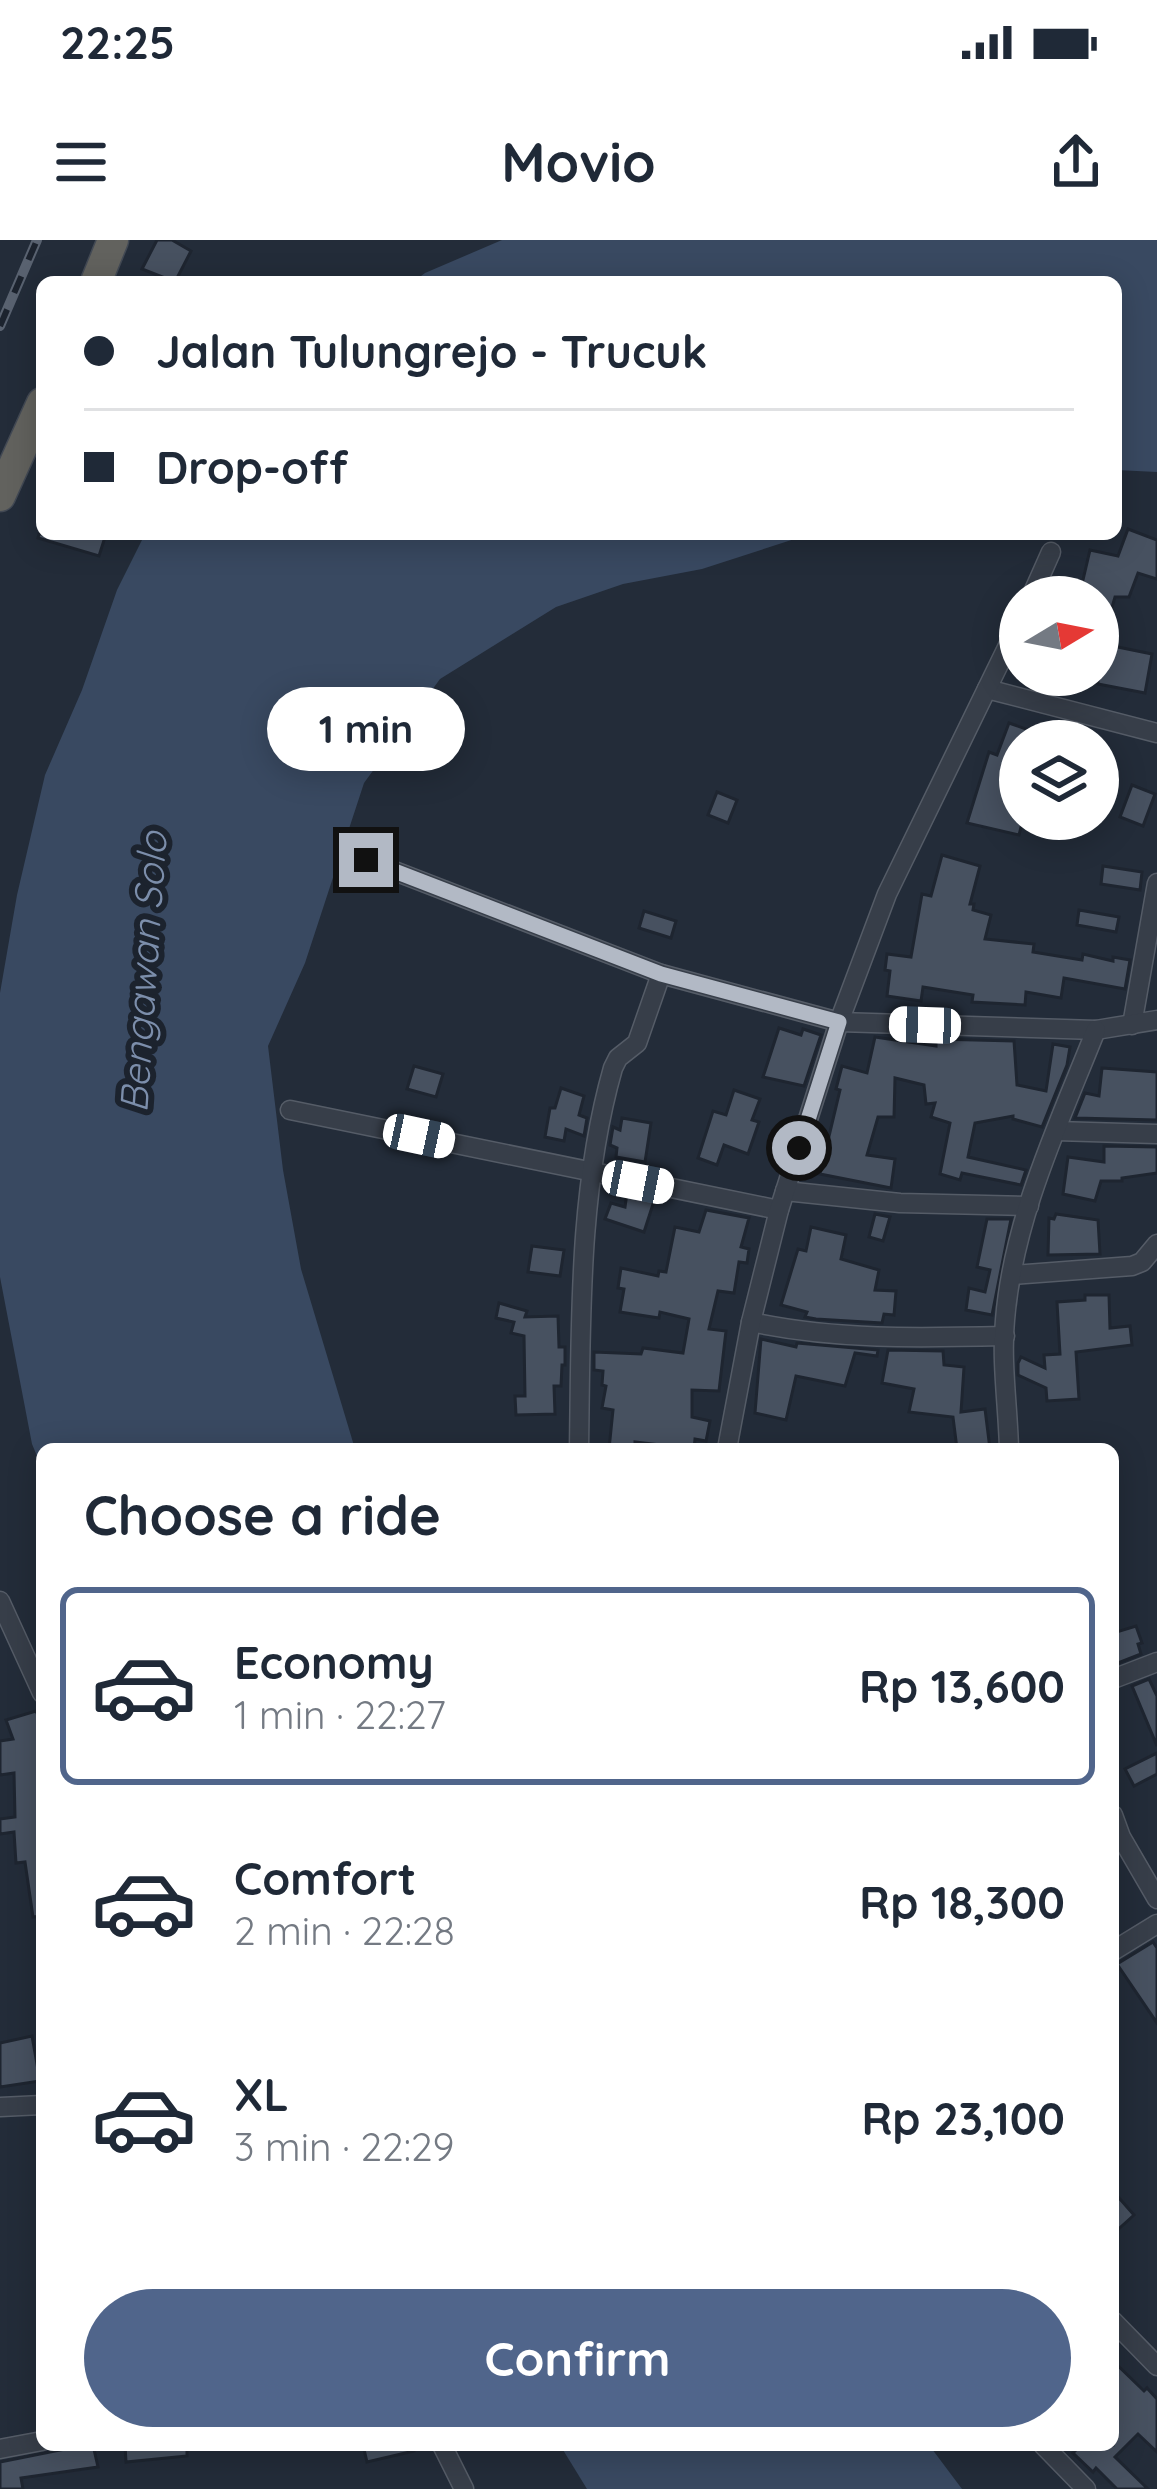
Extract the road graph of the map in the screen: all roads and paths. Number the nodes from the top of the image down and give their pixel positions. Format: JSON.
{"nodes":[{"id":1,"x":113,"y":240,"type":"edge"},
{"id":2,"x":98,"y":276,"type":"edge"},
{"id":3,"x":36,"y":417,"type":"edge"},
{"id":4,"x":0,"y":496,"type":"edge"},
{"id":5,"x":1051,"y":553,"type":"dead end"},
{"id":6,"x":1041,"y":576,"type":"edge"},
{"id":7,"x":999,"y":664,"type":"edge"},
{"id":8,"x":987,"y":689,"type":"junction"},
{"id":9,"x":1157,"y":733,"type":"edge"},
{"id":10,"x":366,"y":860,"type":"dead end"},
{"id":11,"x":1157,"y":883,"type":"edge"},
{"id":12,"x":661,"y":974,"type":"junction"},
{"id":13,"x":1157,"y":1020,"type":"edge"},
{"id":14,"x":839,"y":1022,"type":"junction"},
{"id":15,"x":1132,"y":1025,"type":"junction"},
{"id":16,"x":1096,"y":1030,"type":"junction"},
{"id":17,"x":290,"y":1110,"type":"dead end"},
{"id":18,"x":1056,"y":1131,"type":"junction"},
{"id":19,"x":1157,"y":1134,"type":"edge"},
{"id":20,"x":592,"y":1172,"type":"junction"},
{"id":21,"x":782,"y":1200,"type":"junction"},
{"id":22,"x":1029,"y":1206,"type":"junction"},
{"id":23,"x":1157,"y":1244,"type":"edge"},
{"id":24,"x":1013,"y":1275,"type":"junction"},
{"id":25,"x":751,"y":1322,"type":"junction"},
{"id":26,"x":1005,"y":1336,"type":"junction"},
{"id":27,"x":579,"y":1443,"type":"edge"},
{"id":28,"x":728,"y":1443,"type":"edge"},
{"id":29,"x":1010,"y":1443,"type":"edge"},
{"id":30,"x":0,"y":1601,"type":"edge"},
{"id":31,"x":1157,"y":1662,"type":"edge"},
{"id":32,"x":1119,"y":1677,"type":"edge"},
{"id":33,"x":36,"y":1680,"type":"edge"},
{"id":34,"x":1119,"y":1832,"type":"edge"},
{"id":35,"x":1157,"y":1899,"type":"edge"},
{"id":36,"x":1157,"y":1924,"type":"edge"},
{"id":37,"x":1119,"y":1948,"type":"edge"},
{"id":38,"x":36,"y":2105,"type":"edge"},
{"id":39,"x":0,"y":2107,"type":"edge"},
{"id":40,"x":1119,"y":2327,"type":"edge"},
{"id":41,"x":1157,"y":2366,"type":"edge"},
{"id":42,"x":36,"y":2442,"type":"edge"},
{"id":43,"x":0,"y":2449,"type":"edge"},
{"id":44,"x":445,"y":2451,"type":"edge"},
{"id":45,"x":1048,"y":2451,"type":"edge"},
{"id":46,"x":464,"y":2489,"type":"edge"},
{"id":47,"x":1086,"y":2489,"type":"edge"}],
"edges":[{"from":1,"to":2,"type":"highway"},
{"from":3,"to":4,"type":"highway"},
{"from":5,"to":6,"type":"street"},
{"from":7,"to":8,"type":"street"},
{"from":8,"to":9,"type":"street"},
{"from":8,"to":14,"type":"street"},
{"from":10,"to":12,"type":"street"},
{"from":11,"to":15,"type":"street"},
{"from":12,"to":14,"type":"street"},
{"from":12,"to":20,"type":"street"},
{"from":13,"to":15,"type":"street"},
{"from":14,"to":16,"type":"street"},
{"from":14,"to":21,"type":"street"},
{"from":15,"to":16,"type":"street"},
{"from":16,"to":18,"type":"street"},
{"from":17,"to":20,"type":"street"},
{"from":18,"to":19,"type":"street"},
{"from":18,"to":22,"type":"street"},
{"from":20,"to":21,"type":"street"},
{"from":20,"to":27,"type":"street"},
{"from":21,"to":22,"type":"street"},
{"from":21,"to":25,"type":"street"},
{"from":22,"to":24,"type":"street"},
{"from":23,"to":24,"type":"street"},
{"from":24,"to":26,"type":"street"},
{"from":25,"to":26,"type":"street"},
{"from":25,"to":28,"type":"street"},
{"from":26,"to":29,"type":"street"},
{"from":30,"to":33,"type":"street"},
{"from":31,"to":32,"type":"street"},
{"from":34,"to":35,"type":"street"},
{"from":36,"to":37,"type":"street"},
{"from":38,"to":39,"type":"street"},
{"from":40,"to":41,"type":"street"},
{"from":42,"to":43,"type":"street"},
{"from":44,"to":46,"type":"street"},
{"from":45,"to":47,"type":"street"}]}
